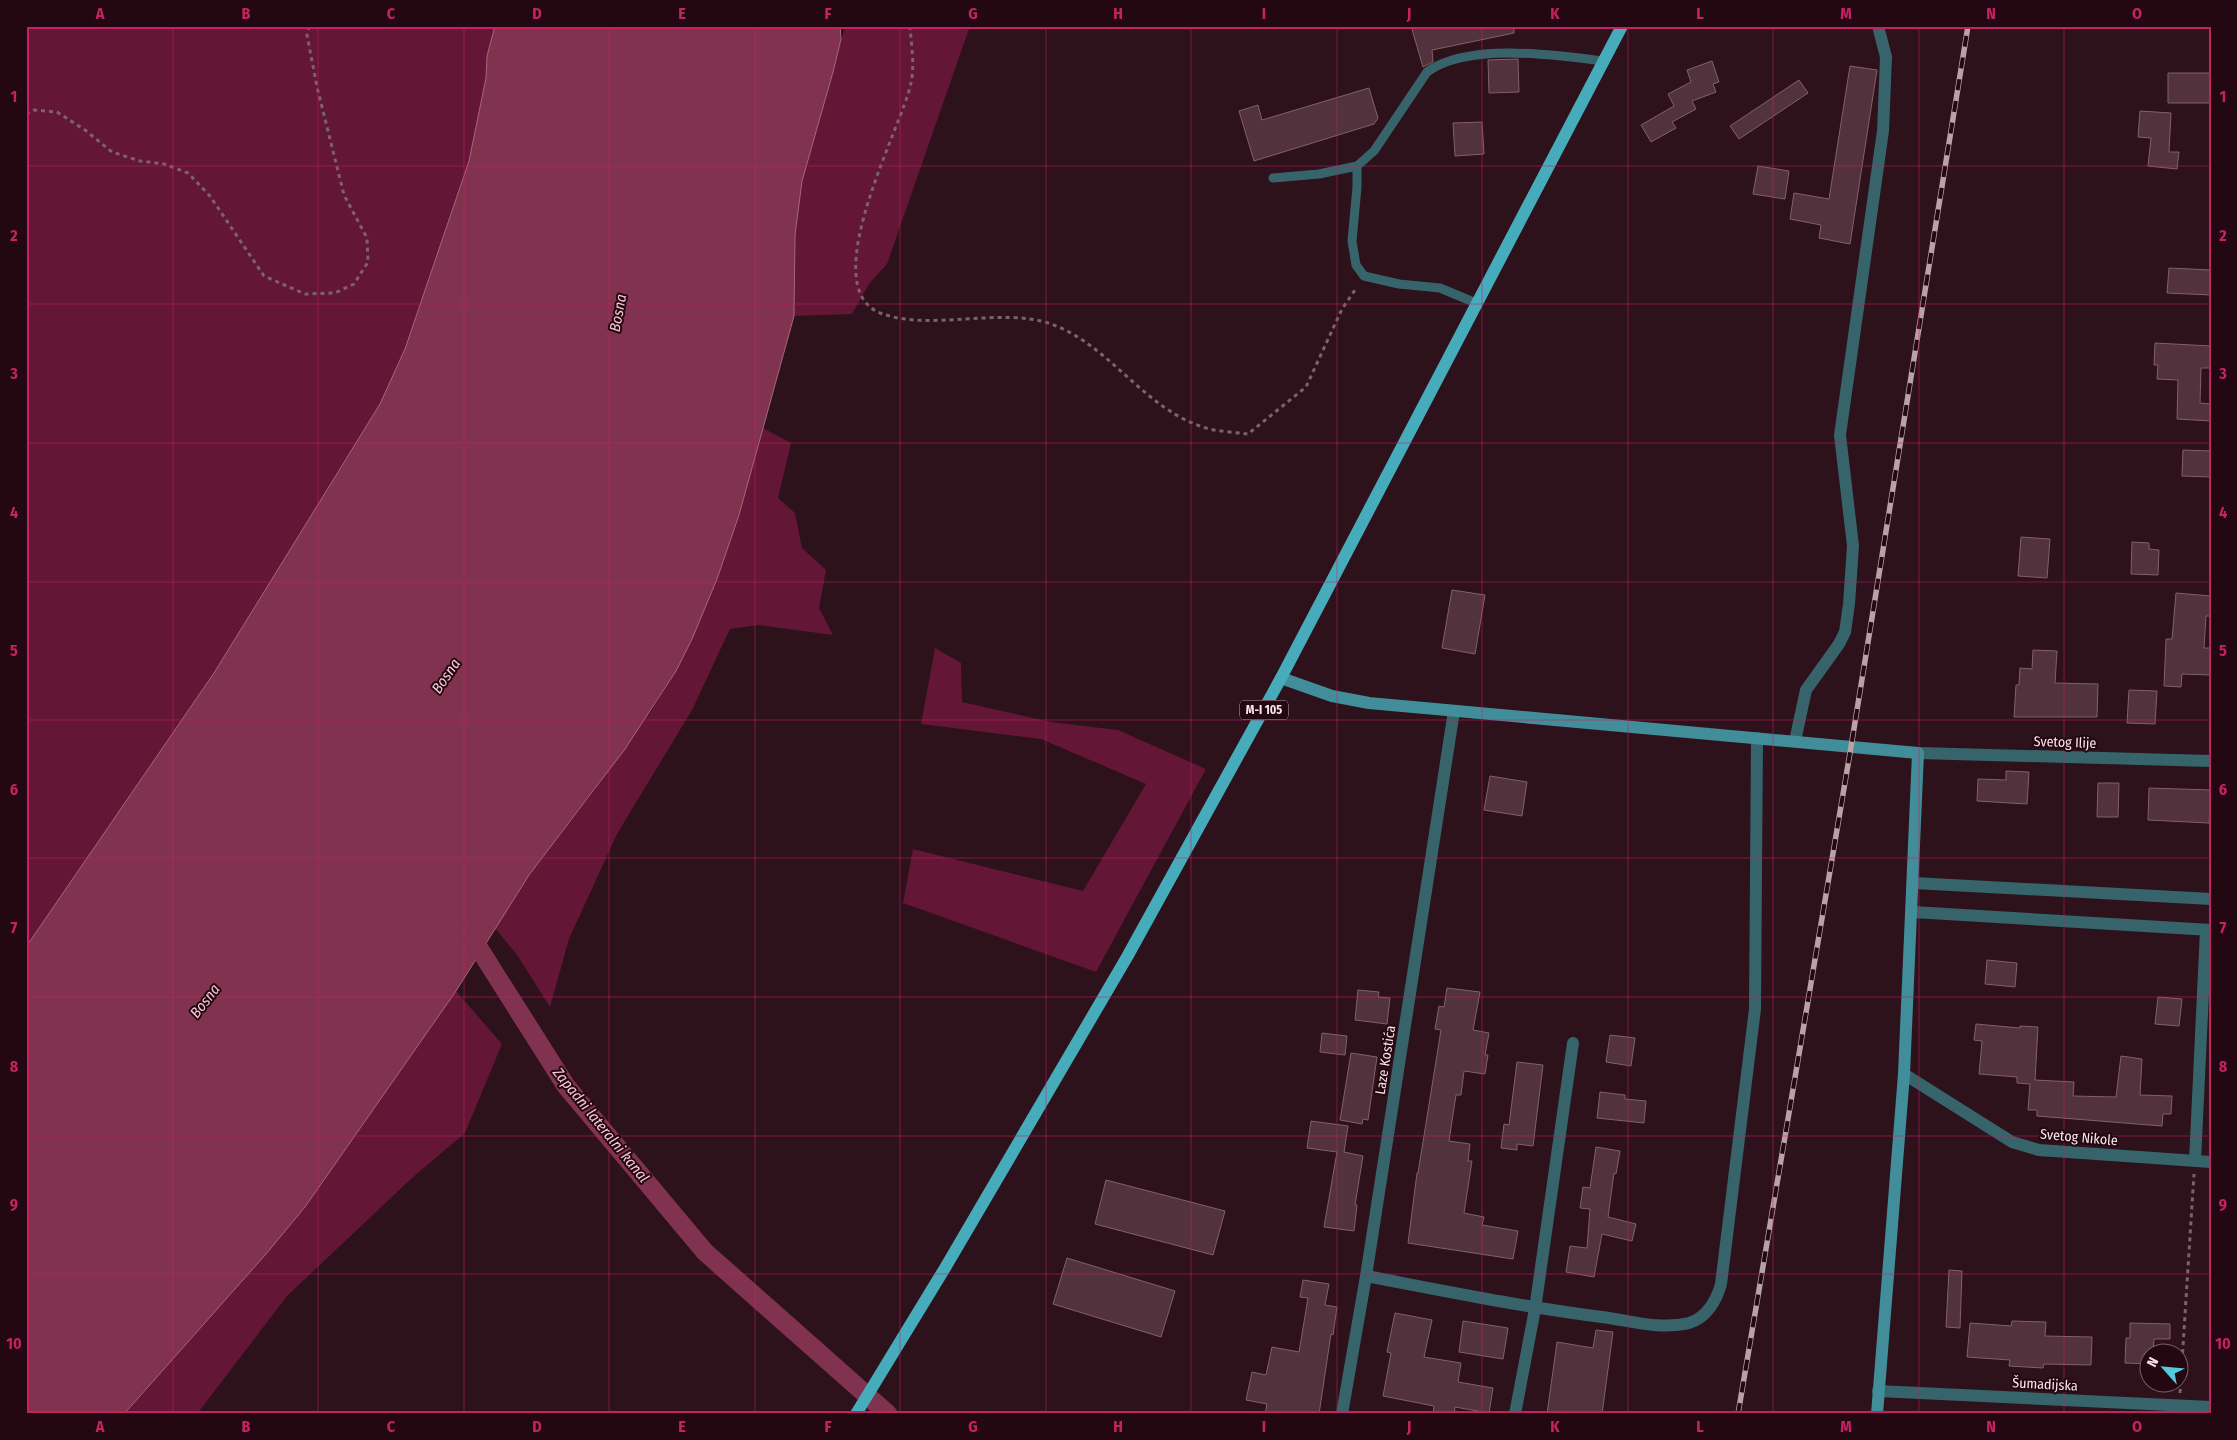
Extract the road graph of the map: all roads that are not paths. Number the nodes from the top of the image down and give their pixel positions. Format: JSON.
{"nodes":[{"id":1,"x":1622,"y":26,"type":"edge"},
{"id":2,"x":1878,"y":26,"type":"edge"},
{"id":3,"x":1604,"y":61,"type":"junction"},
{"id":4,"x":1357,"y":166,"type":"junction"},
{"id":5,"x":1273,"y":178,"type":"dead end"},
{"id":6,"x":1476,"y":303,"type":"junction"},
{"id":7,"x":1282,"y":678,"type":"junction"},
{"id":8,"x":1454,"y":710,"type":"junction"},
{"id":9,"x":1757,"y":738,"type":"junction"},
{"id":10,"x":1795,"y":741,"type":"junction"},
{"id":11,"x":1918,"y":753,"type":"junction"},
{"id":12,"x":2211,"y":761,"type":"edge"},
{"id":13,"x":1914,"y":883,"type":"junction"},
{"id":14,"x":2211,"y":899,"type":"edge"},
{"id":15,"x":1913,"y":912,"type":"junction"},
{"id":16,"x":2208,"y":930,"type":"edge"},
{"id":17,"x":1573,"y":1043,"type":"dead end"},
{"id":18,"x":1904,"y":1074,"type":"junction"},
{"id":19,"x":2195,"y":1161,"type":"junction"},
{"id":20,"x":2211,"y":1162,"type":"edge"},
{"id":21,"x":1366,"y":1276,"type":"junction"},
{"id":22,"x":1535,"y":1308,"type":"junction"},
{"id":23,"x":1878,"y":1391,"type":"junction"},
{"id":24,"x":2211,"y":1407,"type":"edge"},
{"id":25,"x":2179,"y":1410,"type":"edge"},
{"id":26,"x":856,"y":1414,"type":"edge"},
{"id":27,"x":1342,"y":1414,"type":"edge"},
{"id":28,"x":1515,"y":1414,"type":"edge"},
{"id":29,"x":1877,"y":1414,"type":"edge"}],
"edges":[{"from":1,"to":3,"type":"main road","number":"M-I 105"},
{"from":2,"to":10,"type":"street"},
{"from":3,"to":4,"type":"lane"},
{"from":3,"to":6,"type":"main road","number":"M-I 105"},
{"from":4,"to":5,"type":"lane"},
{"from":4,"to":6,"type":"lane"},
{"from":6,"to":7,"type":"main road","number":"M-I 105"},
{"from":7,"to":8,"type":"street"},
{"from":7,"to":26,"type":"main road","number":"M-I 105"},
{"from":8,"to":9,"type":"street"},
{"from":8,"to":21,"type":"street","name":"Laze Kostića"},
{"from":9,"to":10,"type":"street"},
{"from":9,"to":22,"type":"street"},
{"from":10,"to":11,"type":"street"},
{"from":11,"to":12,"type":"street","name":"Svetog Ilije"},
{"from":11,"to":13,"type":"street"},
{"from":13,"to":14,"type":"street"},
{"from":13,"to":15,"type":"street"},
{"from":15,"to":16,"type":"street"},
{"from":15,"to":18,"type":"street"},
{"from":16,"to":19,"type":"street"},
{"from":17,"to":22,"type":"street"},
{"from":18,"to":19,"type":"street","name":"Svetog Nikole"},
{"from":18,"to":23,"type":"street"},
{"from":19,"to":20,"type":"street","name":"Svetog Nikole"},
{"from":21,"to":22,"type":"street"},
{"from":21,"to":27,"type":"street","name":"Laze Kostića"},
{"from":22,"to":28,"type":"street"},
{"from":23,"to":25,"type":"street","name":"Šumadijska"},
{"from":23,"to":29,"type":"street"},
{"from":24,"to":25,"type":"street","name":"Šumadijska"}]}
